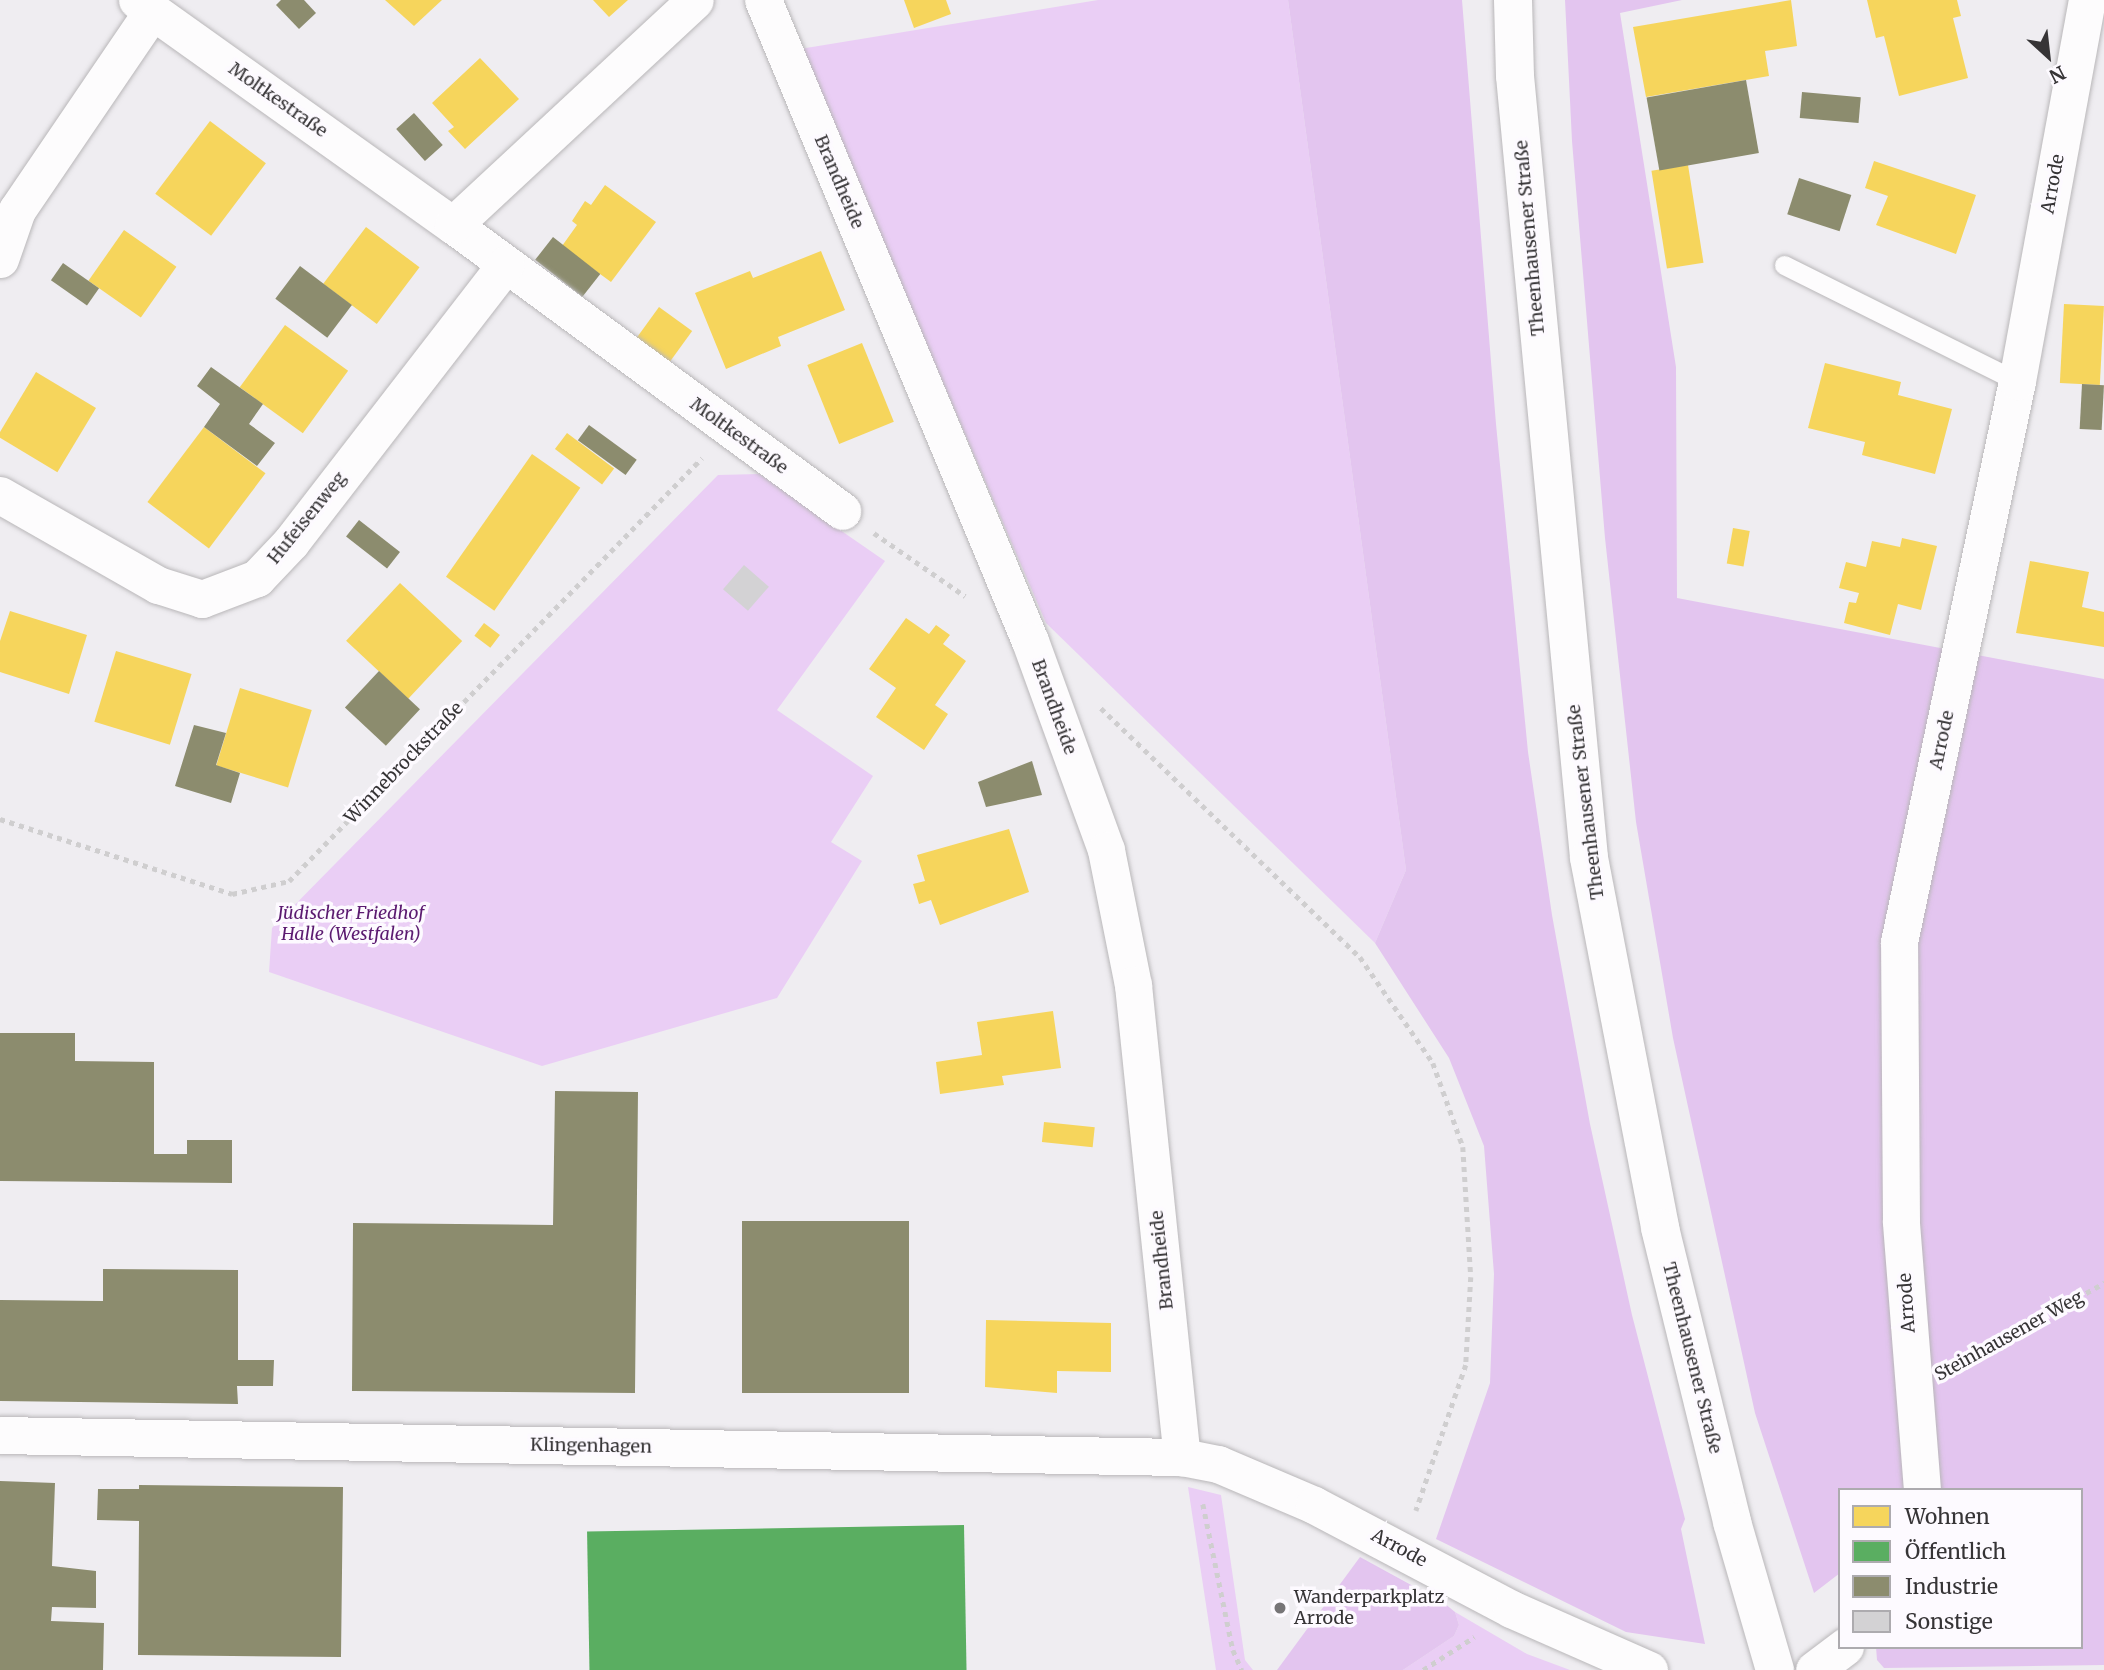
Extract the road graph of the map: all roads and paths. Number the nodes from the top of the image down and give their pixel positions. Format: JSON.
{"nodes":[{"id":1,"x":695,"y":0,"type":"edge"},
{"id":2,"x":763,"y":0,"type":"edge"},
{"id":3,"x":1513,"y":0,"type":"edge"},
{"id":4,"x":2087,"y":0,"type":"edge"},
{"id":5,"x":144,"y":6,"type":"edge"},
{"id":6,"x":453,"y":225,"type":"junction"},
{"id":7,"x":0,"y":259,"type":"edge"},
{"id":8,"x":506,"y":264,"type":"junction"},
{"id":9,"x":1784,"y":265,"type":"dead end"},
{"id":10,"x":2017,"y":381,"type":"junction"},
{"id":11,"x":730,"y":430,"type":"junction"},
{"id":12,"x":0,"y":495,"type":"edge"},
{"id":13,"x":842,"y":511,"type":"joint"},
{"id":14,"x":971,"y":600,"type":"dead end"},
{"id":15,"x":1090,"y":698,"type":"dead end"},
{"id":16,"x":0,"y":819,"type":"edge"},
{"id":17,"x":2104,"y":1283,"type":"edge"},
{"id":18,"x":1913,"y":1389,"type":"junction"},
{"id":19,"x":0,"y":1435,"type":"edge"},
{"id":20,"x":1191,"y":1458,"type":"junction"},
{"id":21,"x":1922,"y":1488,"type":"edge"},
{"id":22,"x":1399,"y":1546,"type":"junction"},
{"id":23,"x":1511,"y":1609,"type":"junction"},
{"id":24,"x":1841,"y":1649,"type":"edge"},
{"id":25,"x":1242,"y":1670,"type":"edge"},
{"id":26,"x":1423,"y":1670,"type":"edge"},
{"id":27,"x":1649,"y":1670,"type":"edge"},
{"id":28,"x":1775,"y":1670,"type":"edge"},
{"id":29,"x":1814,"y":1670,"type":"edge"}],
"edges":[{"from":1,"to":6,"type":"street"},
{"from":2,"to":20,"type":"street","name":"Brandheide"},
{"from":3,"to":28,"type":"main road","name":"Theenhausener Straße"},
{"from":4,"to":10,"type":"street","name":"Arrode"},
{"from":5,"to":6,"type":"street","name":"Moltkestraße"},
{"from":5,"to":7,"type":"street"},
{"from":6,"to":8,"type":"street","name":"Moltkestraße"},
{"from":8,"to":11,"type":"street","name":"Moltkestraße"},
{"from":8,"to":12,"type":"street","name":"Hufeisenweg"},
{"from":9,"to":10,"type":"lane"},
{"from":10,"to":18,"type":"street","name":"Arrode"},
{"from":11,"to":13,"type":"street","name":"Moltkestraße"},
{"from":11,"to":16,"type":"path","name":"Winnebrockstraße"},
{"from":13,"to":14,"type":"path"},
{"from":15,"to":22,"type":"path"},
{"from":17,"to":18,"type":"path","name":"Steinhausener Weg"},
{"from":18,"to":21,"type":"street","name":"Arrode"},
{"from":19,"to":20,"type":"street","name":"Klingenhagen"},
{"from":20,"to":22,"type":"street","name":"Arrode"},
{"from":20,"to":25,"type":"path"},
{"from":22,"to":23,"type":"street","name":"Arrode"},
{"from":23,"to":26,"type":"path"},
{"from":23,"to":27,"type":"street","name":"Arrode"},
{"from":24,"to":29,"type":"street"}]}
